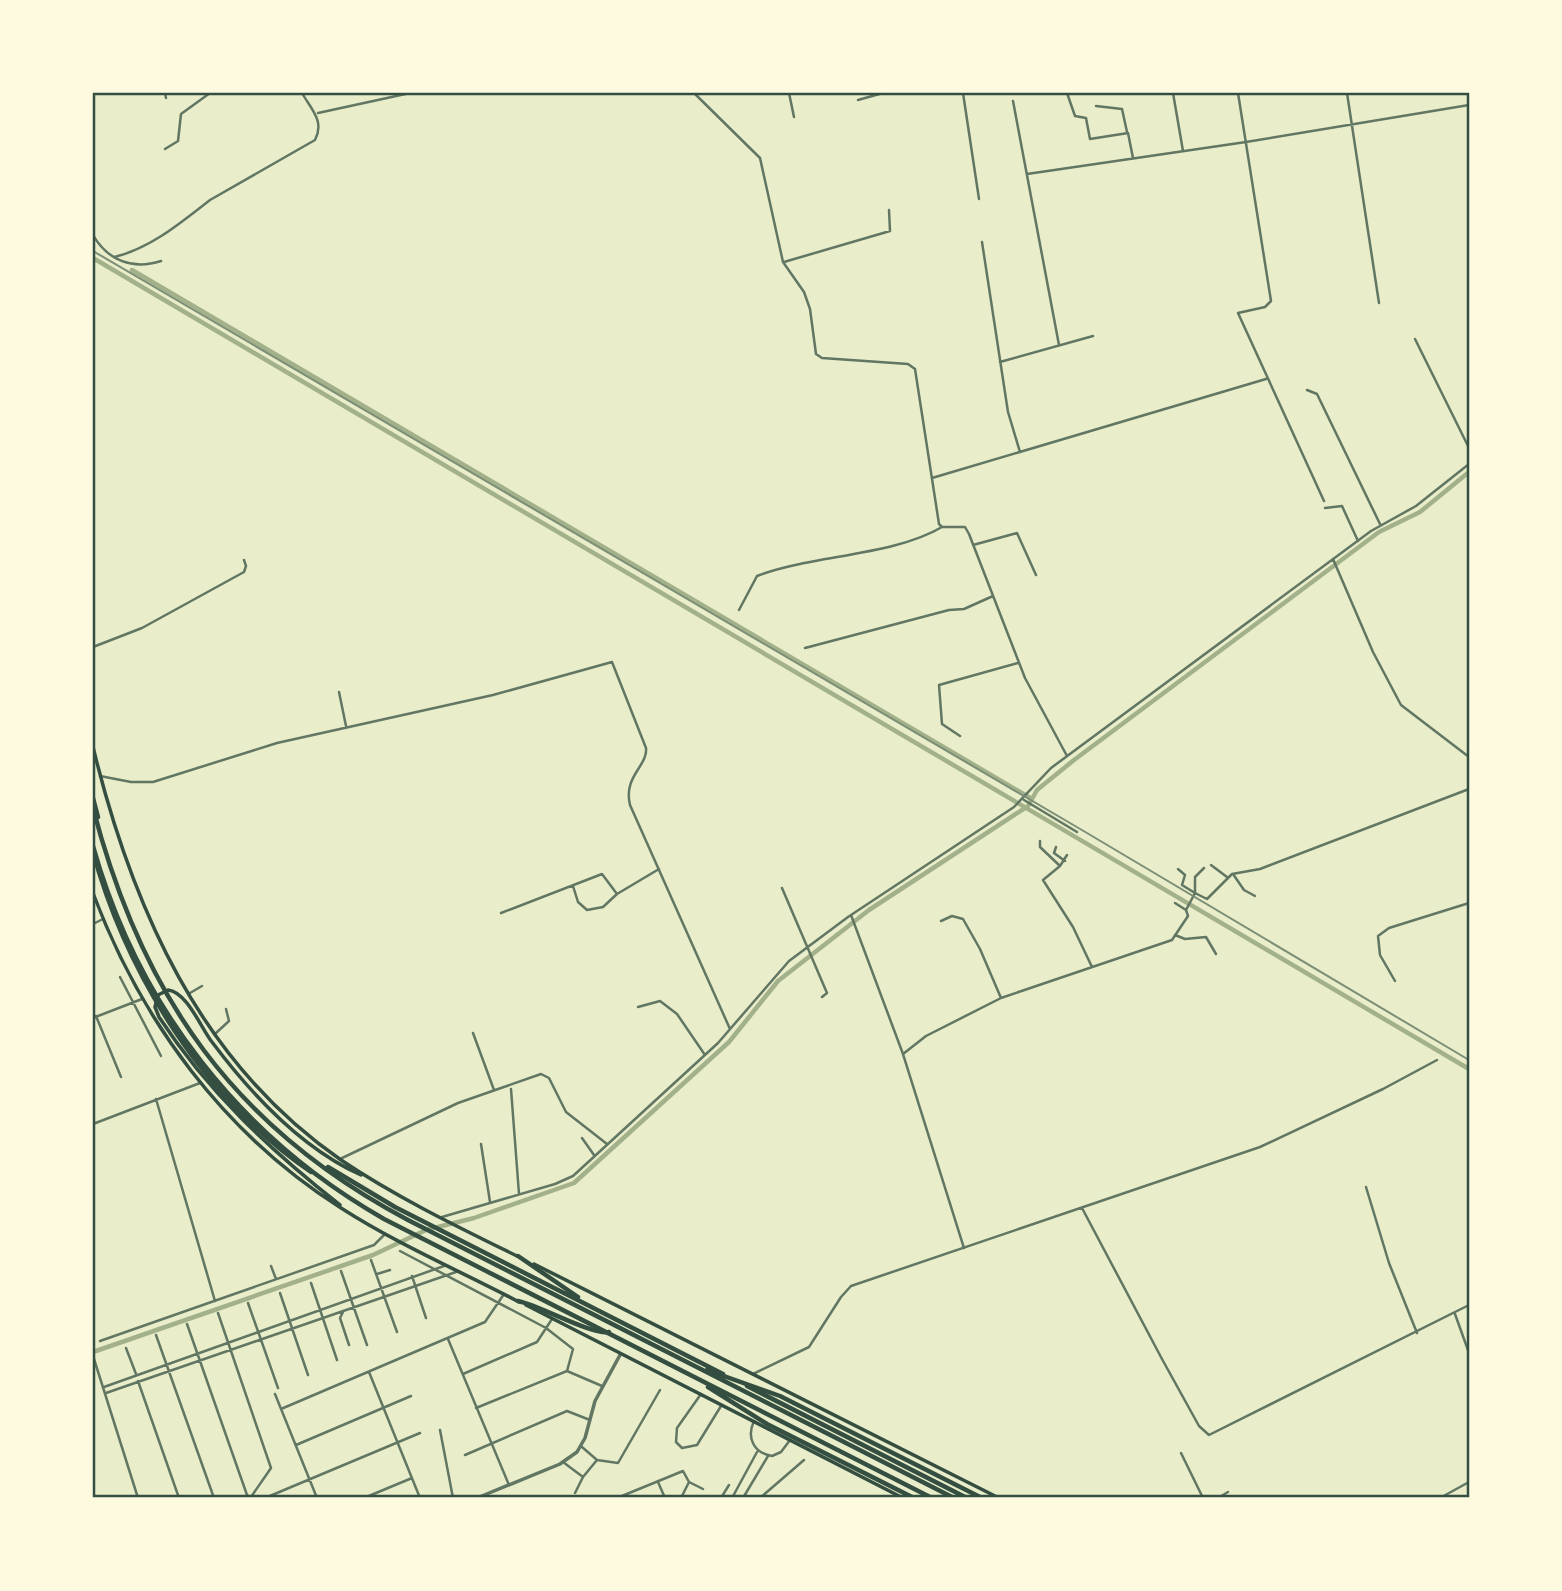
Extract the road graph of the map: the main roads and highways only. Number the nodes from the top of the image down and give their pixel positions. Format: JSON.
{"nodes":[{"id":1,"x":93,"y":747,"type":"edge"},
{"id":2,"x":93,"y":797,"type":"edge"},
{"id":3,"x":93,"y":808,"type":"edge"},
{"id":4,"x":93,"y":849,"type":"edge"},
{"id":5,"x":93,"y":893,"type":"edge"},
{"id":6,"x":379,"y":1183,"type":"junction"},
{"id":7,"x":355,"y":1217,"type":"junction"},
{"id":8,"x":518,"y":1256,"type":"junction"},
{"id":9,"x":518,"y":1301,"type":"junction"},
{"id":10,"x":612,"y":1317,"type":"junction"},
{"id":11,"x":610,"y":1332,"type":"junction"},
{"id":12,"x":696,"y":1367,"type":"junction"},
{"id":13,"x":691,"y":1376,"type":"junction"},
{"id":14,"x":904,"y":1498,"type":"edge"},
{"id":15,"x":914,"y":1498,"type":"edge"},
{"id":16,"x":934,"y":1498,"type":"edge"},
{"id":17,"x":954,"y":1498,"type":"edge"},
{"id":18,"x":967,"y":1498,"type":"edge"},
{"id":19,"x":982,"y":1498,"type":"edge"},
{"id":20,"x":999,"y":1498,"type":"edge"}],
"edges":[{"from":1,"to":6,"type":"main road"},
{"from":2,"to":10,"type":"highway"},
{"from":3,"to":12,"type":"highway"},
{"from":4,"to":11,"type":"highway"},
{"from":4,"to":13,"type":"highway"},
{"from":5,"to":7,"type":"main road"},
{"from":6,"to":7,"type":"main road"},
{"from":6,"to":8,"type":"main road"},
{"from":7,"to":9,"type":"main road"},
{"from":8,"to":10,"type":"highway"},
{"from":8,"to":20,"type":"main road"},
{"from":9,"to":11,"type":"highway"},
{"from":9,"to":14,"type":"main road"},
{"from":10,"to":18,"type":"highway"},
{"from":11,"to":16,"type":"highway"},
{"from":12,"to":17,"type":"highway"},
{"from":12,"to":19,"type":"highway"},
{"from":13,"to":15,"type":"highway"},
{"from":13,"to":16,"type":"highway"}]}
